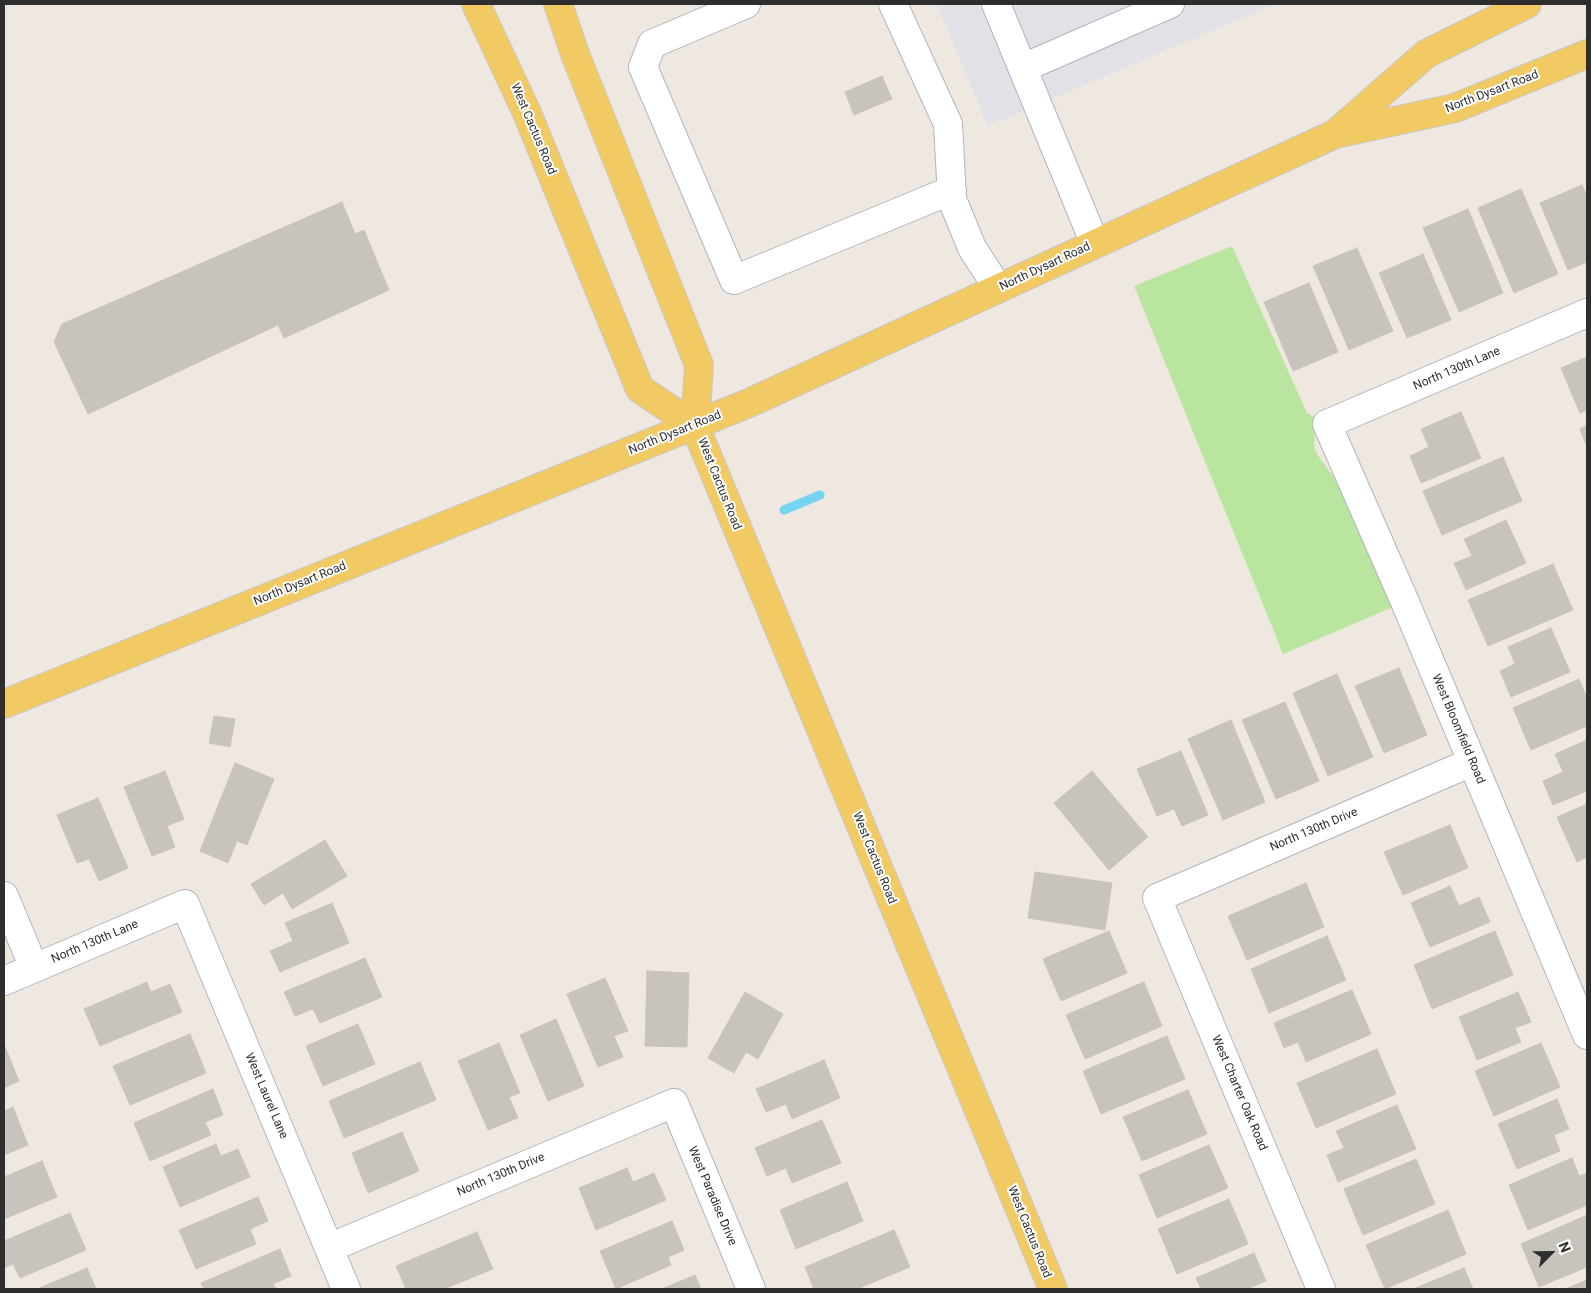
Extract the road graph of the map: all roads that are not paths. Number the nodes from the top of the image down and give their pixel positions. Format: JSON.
{"nodes":[{"id":1,"x":476,"y":4,"type":"edge"},
{"id":2,"x":558,"y":4,"type":"edge"},
{"id":3,"x":746,"y":4,"type":"edge"},
{"id":4,"x":893,"y":4,"type":"edge"},
{"id":5,"x":996,"y":4,"type":"edge"},
{"id":6,"x":1170,"y":4,"type":"edge"},
{"id":7,"x":1527,"y":4,"type":"edge"},
{"id":8,"x":1587,"y":54,"type":"edge"},
{"id":9,"x":1023,"y":68,"type":"junction"},
{"id":10,"x":1335,"y":134,"type":"junction"},
{"id":11,"x":952,"y":190,"type":"junction"},
{"id":12,"x":1095,"y":244,"type":"junction"},
{"id":13,"x":998,"y":288,"type":"junction"},
{"id":14,"x":1587,"y":313,"type":"edge"},
{"id":15,"x":1327,"y":424,"type":"joint"},
{"id":16,"x":695,"y":426,"type":"junction"},
{"id":17,"x":4,"y":704,"type":"edge"},
{"id":18,"x":1472,"y":762,"type":"junction"},
{"id":19,"x":4,"y":896,"type":"edge"},
{"id":20,"x":1157,"y":898,"type":"joint"},
{"id":21,"x":185,"y":904,"type":"joint"},
{"id":22,"x":34,"y":968,"type":"junction"},
{"id":23,"x":4,"y":981,"type":"edge"},
{"id":24,"x":1587,"y":1035,"type":"edge"},
{"id":25,"x":674,"y":1103,"type":"joint"},
{"id":26,"x":329,"y":1248,"type":"junction"},
{"id":27,"x":346,"y":1289,"type":"edge"},
{"id":28,"x":751,"y":1289,"type":"edge"},
{"id":29,"x":1053,"y":1289,"type":"edge"},
{"id":30,"x":1321,"y":1289,"type":"edge"}],
"edges":[{"from":1,"to":16,"type":"main road","name":"West Cactus Road"},
{"from":2,"to":16,"type":"main road","name":"West Cactus Road"},
{"from":3,"to":11,"type":"street"},
{"from":4,"to":11,"type":"street"},
{"from":5,"to":9,"type":"street"},
{"from":6,"to":9,"type":"street"},
{"from":7,"to":10,"type":"main road","name":"North Dysart Road"},
{"from":8,"to":10,"type":"main road","name":"North Dysart Road"},
{"from":9,"to":12,"type":"street"},
{"from":10,"to":12,"type":"main road","name":"North Dysart Road"},
{"from":11,"to":13,"type":"street"},
{"from":12,"to":13,"type":"main road","name":"North Dysart Road"},
{"from":13,"to":16,"type":"main road","name":"North Dysart Road"},
{"from":14,"to":15,"type":"street","name":"North 130th Lane"},
{"from":15,"to":18,"type":"street","name":"West Bloomfield Road"},
{"from":16,"to":17,"type":"main road","name":"North Dysart Road"},
{"from":16,"to":29,"type":"main road","name":"West Cactus Road"},
{"from":18,"to":20,"type":"street","name":"North 130th Drive"},
{"from":18,"to":24,"type":"street","name":"West Bloomfield Road"},
{"from":19,"to":22,"type":"street"},
{"from":20,"to":30,"type":"street","name":"West Charter Oak Road"},
{"from":21,"to":22,"type":"street","name":"North 130th Lane"},
{"from":21,"to":26,"type":"street","name":"West Laurel Lane"},
{"from":22,"to":23,"type":"street","name":"North 130th Lane"},
{"from":25,"to":26,"type":"street","name":"North 130th Drive"},
{"from":25,"to":28,"type":"street","name":"West Paradise Drive"},
{"from":26,"to":27,"type":"street","name":"West Laurel Lane"}]}
